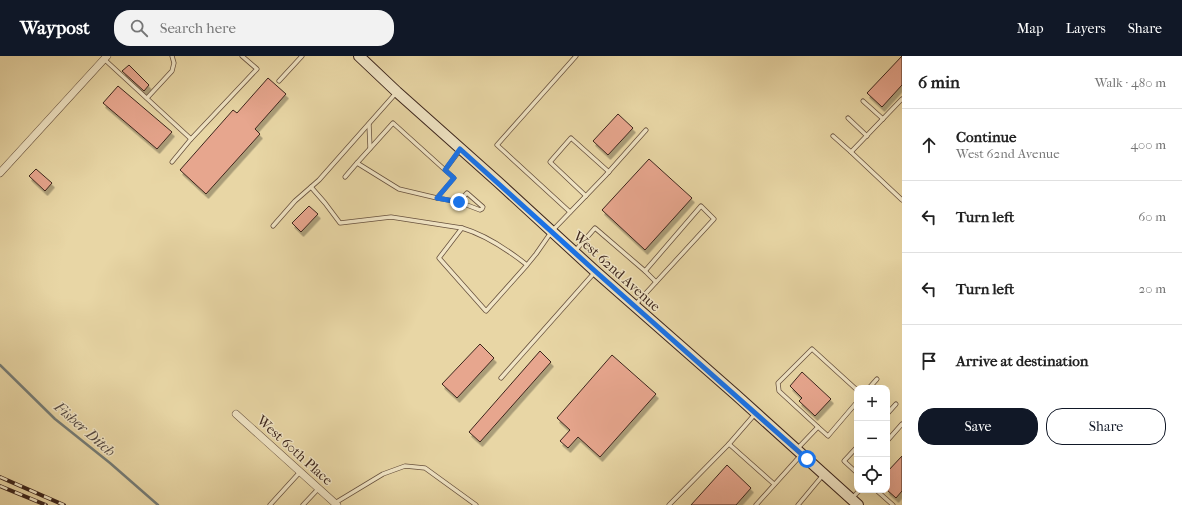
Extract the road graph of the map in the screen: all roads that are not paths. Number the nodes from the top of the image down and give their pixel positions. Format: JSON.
{"nodes":[{"id":1,"x":172,"y":56,"type":"edge"},
{"id":2,"x":242,"y":56,"type":"edge"},
{"id":3,"x":302,"y":56,"type":"edge"},
{"id":4,"x":576,"y":56,"type":"edge"},
{"id":5,"x":105,"y":58,"type":"edge"},
{"id":6,"x":364,"y":58,"type":"edge"},
{"id":7,"x":279,"y":81,"type":"dead end"},
{"id":8,"x":397,"y":92,"type":"junction"},
{"id":9,"x":147,"y":98,"type":"junction"},
{"id":10,"x":902,"y":99,"type":"edge"},
{"id":11,"x":863,"y":101,"type":"dead end"},
{"id":12,"x":848,"y":118,"type":"dead end"},
{"id":13,"x":883,"y":119,"type":"junction"},
{"id":14,"x":369,"y":124,"type":"junction"},
{"id":15,"x":646,"y":130,"type":"dead end"},
{"id":16,"x":833,"y":136,"type":"dead end"},
{"id":17,"x":867,"y":136,"type":"junction"},
{"id":18,"x":191,"y":139,"type":"junction"},
{"id":19,"x":370,"y":148,"type":"junction"},
{"id":20,"x":460,"y":149,"type":"junction"},
{"id":21,"x":852,"y":152,"type":"junction"},
{"id":22,"x":172,"y":162,"type":"dead end"},
{"id":23,"x":357,"y":162,"type":"junction"},
{"id":24,"x":445,"y":170,"type":"junction"},
{"id":25,"x":609,"y":172,"type":"junction"},
{"id":26,"x":0,"y":173,"type":"edge"},
{"id":27,"x":344,"y":177,"type":"dead end"},
{"id":28,"x":311,"y":187,"type":"junction"},
{"id":29,"x":586,"y":196,"type":"junction"},
{"id":30,"x":437,"y":198,"type":"junction"},
{"id":31,"x":902,"y":200,"type":"edge"},
{"id":32,"x":459,"y":202,"type":"junction"},
{"id":33,"x":570,"y":212,"type":"junction"},
{"id":34,"x":273,"y":226,"type":"dead end"},
{"id":35,"x":462,"y":228,"type":"junction"},
{"id":36,"x":552,"y":231,"type":"junction"},
{"id":37,"x":575,"y":252,"type":"junction"},
{"id":38,"x":527,"y":265,"type":"junction"},
{"id":39,"x":595,"y":271,"type":"junction"},
{"id":40,"x":645,"y":271,"type":"junction"},
{"id":41,"x":656,"y":282,"type":"junction"},
{"id":42,"x":634,"y":305,"type":"junction"},
{"id":43,"x":501,"y":378,"type":"dead end"},
{"id":44,"x":877,"y":379,"type":"dead end"},
{"id":45,"x":872,"y":385,"type":"edge"},
{"id":46,"x":854,"y":387,"type":"edge"},
{"id":47,"x":896,"y":404,"type":"dead end"},
{"id":48,"x":854,"y":406,"type":"edge"},
{"id":49,"x":890,"y":411,"type":"edge"},
{"id":50,"x":756,"y":413,"type":"junction"},
{"id":51,"x":236,"y":414,"type":"dead end"},
{"id":52,"x":902,"y":424,"type":"edge"},
{"id":53,"x":818,"y":427,"type":"junction"},
{"id":54,"x":890,"y":438,"type":"edge"},
{"id":55,"x":729,"y":444,"type":"junction"},
{"id":56,"x":854,"y":450,"type":"edge"},
{"id":57,"x":799,"y":452,"type":"junction"},
{"id":58,"x":854,"y":470,"type":"edge"},
{"id":59,"x":300,"y":471,"type":"junction"},
{"id":60,"x":824,"y":474,"type":"junction"},
{"id":61,"x":774,"y":484,"type":"junction"},
{"id":62,"x":319,"y":488,"type":"junction"},
{"id":63,"x":879,"y":493,"type":"edge"},
{"id":64,"x":855,"y":502,"type":"edge"},
{"id":65,"x":336,"y":504,"type":"edge"},
{"id":66,"x":800,"y":504,"type":"edge"},
{"id":67,"x":270,"y":505,"type":"edge"},
{"id":68,"x":304,"y":505,"type":"edge"},
{"id":69,"x":476,"y":505,"type":"edge"},
{"id":70,"x":669,"y":505,"type":"edge"},
{"id":71,"x":756,"y":505,"type":"edge"},
{"id":72,"x":893,"y":505,"type":"edge"}],
"edges":[{"from":1,"to":9,"type":"lane"},
{"from":2,"to":18,"type":"lane"},
{"from":3,"to":7,"type":"lane"},
{"from":4,"to":33,"type":"lane"},
{"from":5,"to":9,"type":"lane"},
{"from":5,"to":26,"type":"street"},
{"from":6,"to":8,"type":"street","name":"West 62nd Avenue"},
{"from":8,"to":14,"type":"lane"},
{"from":8,"to":20,"type":"street","name":"West 62nd Avenue"},
{"from":9,"to":18,"type":"lane"},
{"from":10,"to":13,"type":"lane"},
{"from":11,"to":13,"type":"lane"},
{"from":12,"to":17,"type":"lane"},
{"from":13,"to":17,"type":"lane"},
{"from":14,"to":19,"type":"lane"},
{"from":14,"to":28,"type":"lane"},
{"from":15,"to":25,"type":"lane"},
{"from":16,"to":21,"type":"lane"},
{"from":17,"to":21,"type":"lane"},
{"from":18,"to":22,"type":"lane"},
{"from":19,"to":23,"type":"lane"},
{"from":19,"to":24,"type":"lane"},
{"from":20,"to":24,"type":"lane"},
{"from":20,"to":36,"type":"street","name":"West 62nd Avenue"},
{"from":21,"to":31,"type":"lane"},
{"from":23,"to":27,"type":"lane"},
{"from":23,"to":30,"type":"lane"},
{"from":24,"to":30,"type":"lane"},
{"from":25,"to":29,"type":"lane"},
{"from":25,"to":29,"type":"lane"},
{"from":28,"to":34,"type":"lane"},
{"from":28,"to":35,"type":"lane"},
{"from":29,"to":33,"type":"lane"},
{"from":30,"to":32,"type":"lane"},
{"from":32,"to":32,"type":"lane"},
{"from":33,"to":36,"type":"lane"},
{"from":35,"to":38,"type":"lane"},
{"from":35,"to":38,"type":"lane"},
{"from":36,"to":37,"type":"street","name":"West 62nd Avenue"},
{"from":36,"to":38,"type":"lane"},
{"from":37,"to":39,"type":"street","name":"West 62nd Avenue"},
{"from":37,"to":40,"type":"lane"},
{"from":39,"to":42,"type":"street","name":"West 62nd Avenue"},
{"from":39,"to":43,"type":"lane"},
{"from":40,"to":41,"type":"lane"},
{"from":40,"to":41,"type":"lane"},
{"from":41,"to":42,"type":"lane"},
{"from":42,"to":50,"type":"street","name":"West 62nd Avenue"},
{"from":44,"to":45,"type":"lane"},
{"from":46,"to":53,"type":"lane"},
{"from":47,"to":49,"type":"lane"},
{"from":48,"to":53,"type":"lane"},
{"from":50,"to":55,"type":"lane"},
{"from":50,"to":57,"type":"street","name":"West 62nd Avenue"},
{"from":51,"to":59,"type":"street","name":"West 60th Place"},
{"from":52,"to":54,"type":"lane"},
{"from":53,"to":57,"type":"lane"},
{"from":55,"to":61,"type":"lane"},
{"from":55,"to":70,"type":"lane"},
{"from":56,"to":58,"type":"lane"},
{"from":57,"to":60,"type":"street","name":"West 62nd Avenue"},
{"from":57,"to":61,"type":"lane"},
{"from":59,"to":62,"type":"street","name":"West 60th Place"},
{"from":59,"to":67,"type":"lane"},
{"from":60,"to":64,"type":"street","name":"West 62nd Avenue"},
{"from":60,"to":66,"type":"lane"},
{"from":61,"to":71,"type":"lane"},
{"from":62,"to":65,"type":"street","name":"West 60th Place"},
{"from":62,"to":68,"type":"lane"},
{"from":63,"to":72,"type":"lane"},
{"from":65,"to":69,"type":"lane"}]}
